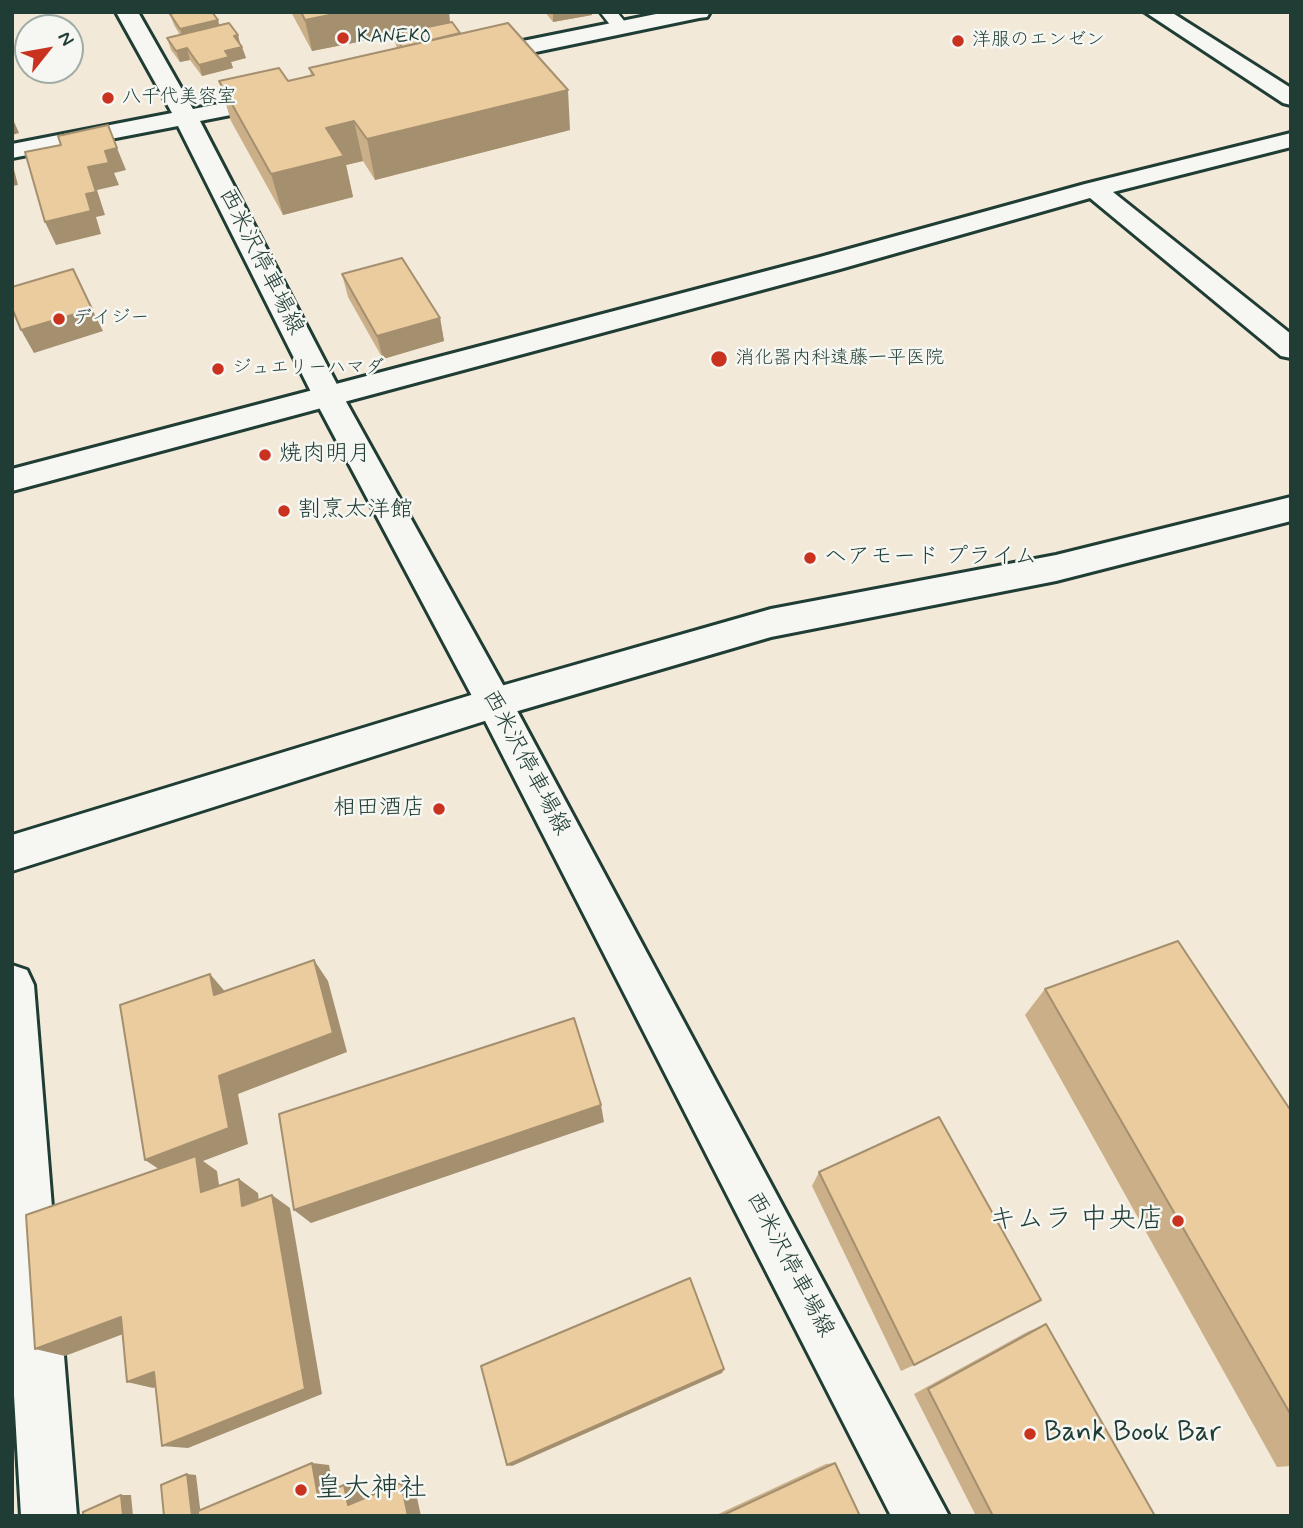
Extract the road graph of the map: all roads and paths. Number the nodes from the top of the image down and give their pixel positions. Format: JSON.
{"nodes":[{"id":1,"x":127,"y":12,"type":"edge"},
{"id":2,"x":699,"y":12,"type":"edge"},
{"id":3,"x":1156,"y":12,"type":"edge"},
{"id":4,"x":615,"y":20,"type":"edge"},
{"id":5,"x":458,"y":61,"type":"edge"},
{"id":6,"x":295,"y":96,"type":"edge"},
{"id":7,"x":1291,"y":99,"type":"edge"},
{"id":8,"x":187,"y":119,"type":"junction"},
{"id":9,"x":1291,"y":140,"type":"edge"},
{"id":10,"x":12,"y":151,"type":"edge"},
{"id":11,"x":1094,"y":189,"type":"junction"},
{"id":12,"x":1291,"y":349,"type":"edge"},
{"id":13,"x":329,"y":398,"type":"junction"},
{"id":14,"x":12,"y":480,"type":"edge"},
{"id":15,"x":1291,"y":509,"type":"edge"},
{"id":16,"x":494,"y":703,"type":"junction"},
{"id":17,"x":12,"y":853,"type":"edge"},
{"id":18,"x":12,"y":985,"type":"edge"},
{"id":19,"x":47,"y":1515,"type":"edge"},
{"id":20,"x":921,"y":1516,"type":"edge"}],
"edges":[{"from":1,"to":8,"type":"street","name":"西米沢停車場線"},
{"from":2,"to":4,"type":"street"},
{"from":3,"to":7,"type":"street"},
{"from":4,"to":5,"type":"street"},
{"from":6,"to":8,"type":"street"},
{"from":8,"to":10,"type":"street"},
{"from":8,"to":13,"type":"street","name":"西米沢停車場線"},
{"from":9,"to":11,"type":"street"},
{"from":11,"to":12,"type":"street"},
{"from":11,"to":13,"type":"street"},
{"from":13,"to":14,"type":"street"},
{"from":13,"to":16,"type":"street","name":"西米沢停車場線"},
{"from":15,"to":16,"type":"street"},
{"from":16,"to":17,"type":"street"},
{"from":16,"to":20,"type":"street","name":"西米沢停車場線"},
{"from":18,"to":19,"type":"street"}]}
